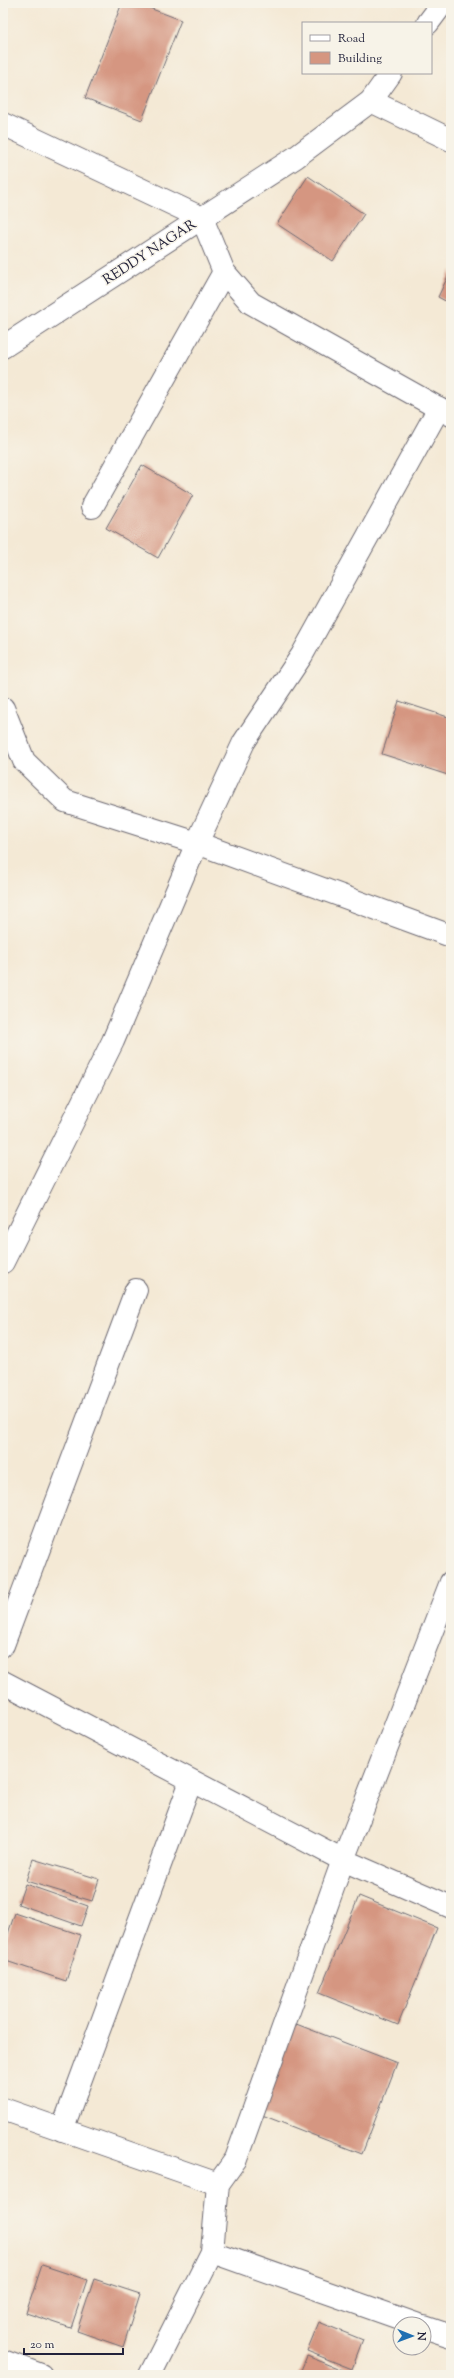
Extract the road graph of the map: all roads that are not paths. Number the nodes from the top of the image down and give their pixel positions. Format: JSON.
{"nodes":[{"id":1,"x":443,"y":3,"type":"edge"},
{"id":2,"x":429,"y":22,"type":"edge"},
{"id":3,"x":390,"y":74,"type":"edge"},
{"id":4,"x":371,"y":101,"type":"junction"},
{"id":5,"x":3,"y":124,"type":"edge"},
{"id":6,"x":451,"y":140,"type":"edge"},
{"id":7,"x":202,"y":218,"type":"junction"},
{"id":8,"x":224,"y":272,"type":"junction"},
{"id":9,"x":3,"y":347,"type":"edge"},
{"id":10,"x":445,"y":412,"type":"edge"},
{"id":11,"x":92,"y":507,"type":"dead end"},
{"id":12,"x":3,"y":708,"type":"edge"},
{"id":13,"x":197,"y":843,"type":"junction"},
{"id":14,"x":451,"y":936,"type":"edge"},
{"id":15,"x":3,"y":1262,"type":"edge"},
{"id":16,"x":136,"y":1290,"type":"dead end"},
{"id":17,"x":451,"y":1582,"type":"edge"},
{"id":18,"x":3,"y":1645,"type":"edge"},
{"id":19,"x":3,"y":1682,"type":"edge"},
{"id":20,"x":190,"y":1781,"type":"junction"},
{"id":21,"x":343,"y":1860,"type":"junction"},
{"id":22,"x":451,"y":1906,"type":"edge"},
{"id":23,"x":3,"y":2110,"type":"edge"},
{"id":24,"x":62,"y":2130,"type":"junction"},
{"id":25,"x":218,"y":2184,"type":"junction"},
{"id":26,"x":212,"y":2252,"type":"junction"},
{"id":27,"x":393,"y":2316,"type":"edge"},
{"id":28,"x":432,"y":2330,"type":"edge"},
{"id":29,"x":451,"y":2336,"type":"edge"},
{"id":30,"x":3,"y":2361,"type":"edge"},
{"id":31,"x":41,"y":2375,"type":"edge"},
{"id":32,"x":150,"y":2375,"type":"edge"}],
"edges":[{"from":1,"to":2,"type":"street"},
{"from":3,"to":4,"type":"street","name":"REDDY NAGAR"},
{"from":4,"to":6,"type":"street"},
{"from":4,"to":7,"type":"street","name":"REDDY NAGAR"},
{"from":5,"to":7,"type":"street"},
{"from":7,"to":8,"type":"street"},
{"from":7,"to":9,"type":"street","name":"REDDY NAGAR"},
{"from":8,"to":10,"type":"street"},
{"from":8,"to":11,"type":"street"},
{"from":10,"to":13,"type":"street"},
{"from":12,"to":13,"type":"street"},
{"from":13,"to":14,"type":"street"},
{"from":13,"to":15,"type":"street"},
{"from":16,"to":18,"type":"street"},
{"from":17,"to":21,"type":"street"},
{"from":19,"to":20,"type":"street"},
{"from":20,"to":21,"type":"street"},
{"from":20,"to":24,"type":"street"},
{"from":21,"to":22,"type":"street"},
{"from":21,"to":25,"type":"street"},
{"from":23,"to":24,"type":"street"},
{"from":24,"to":25,"type":"street"},
{"from":25,"to":26,"type":"street"},
{"from":26,"to":27,"type":"street"},
{"from":26,"to":32,"type":"street"},
{"from":28,"to":29,"type":"street"},
{"from":30,"to":31,"type":"street"}]}
